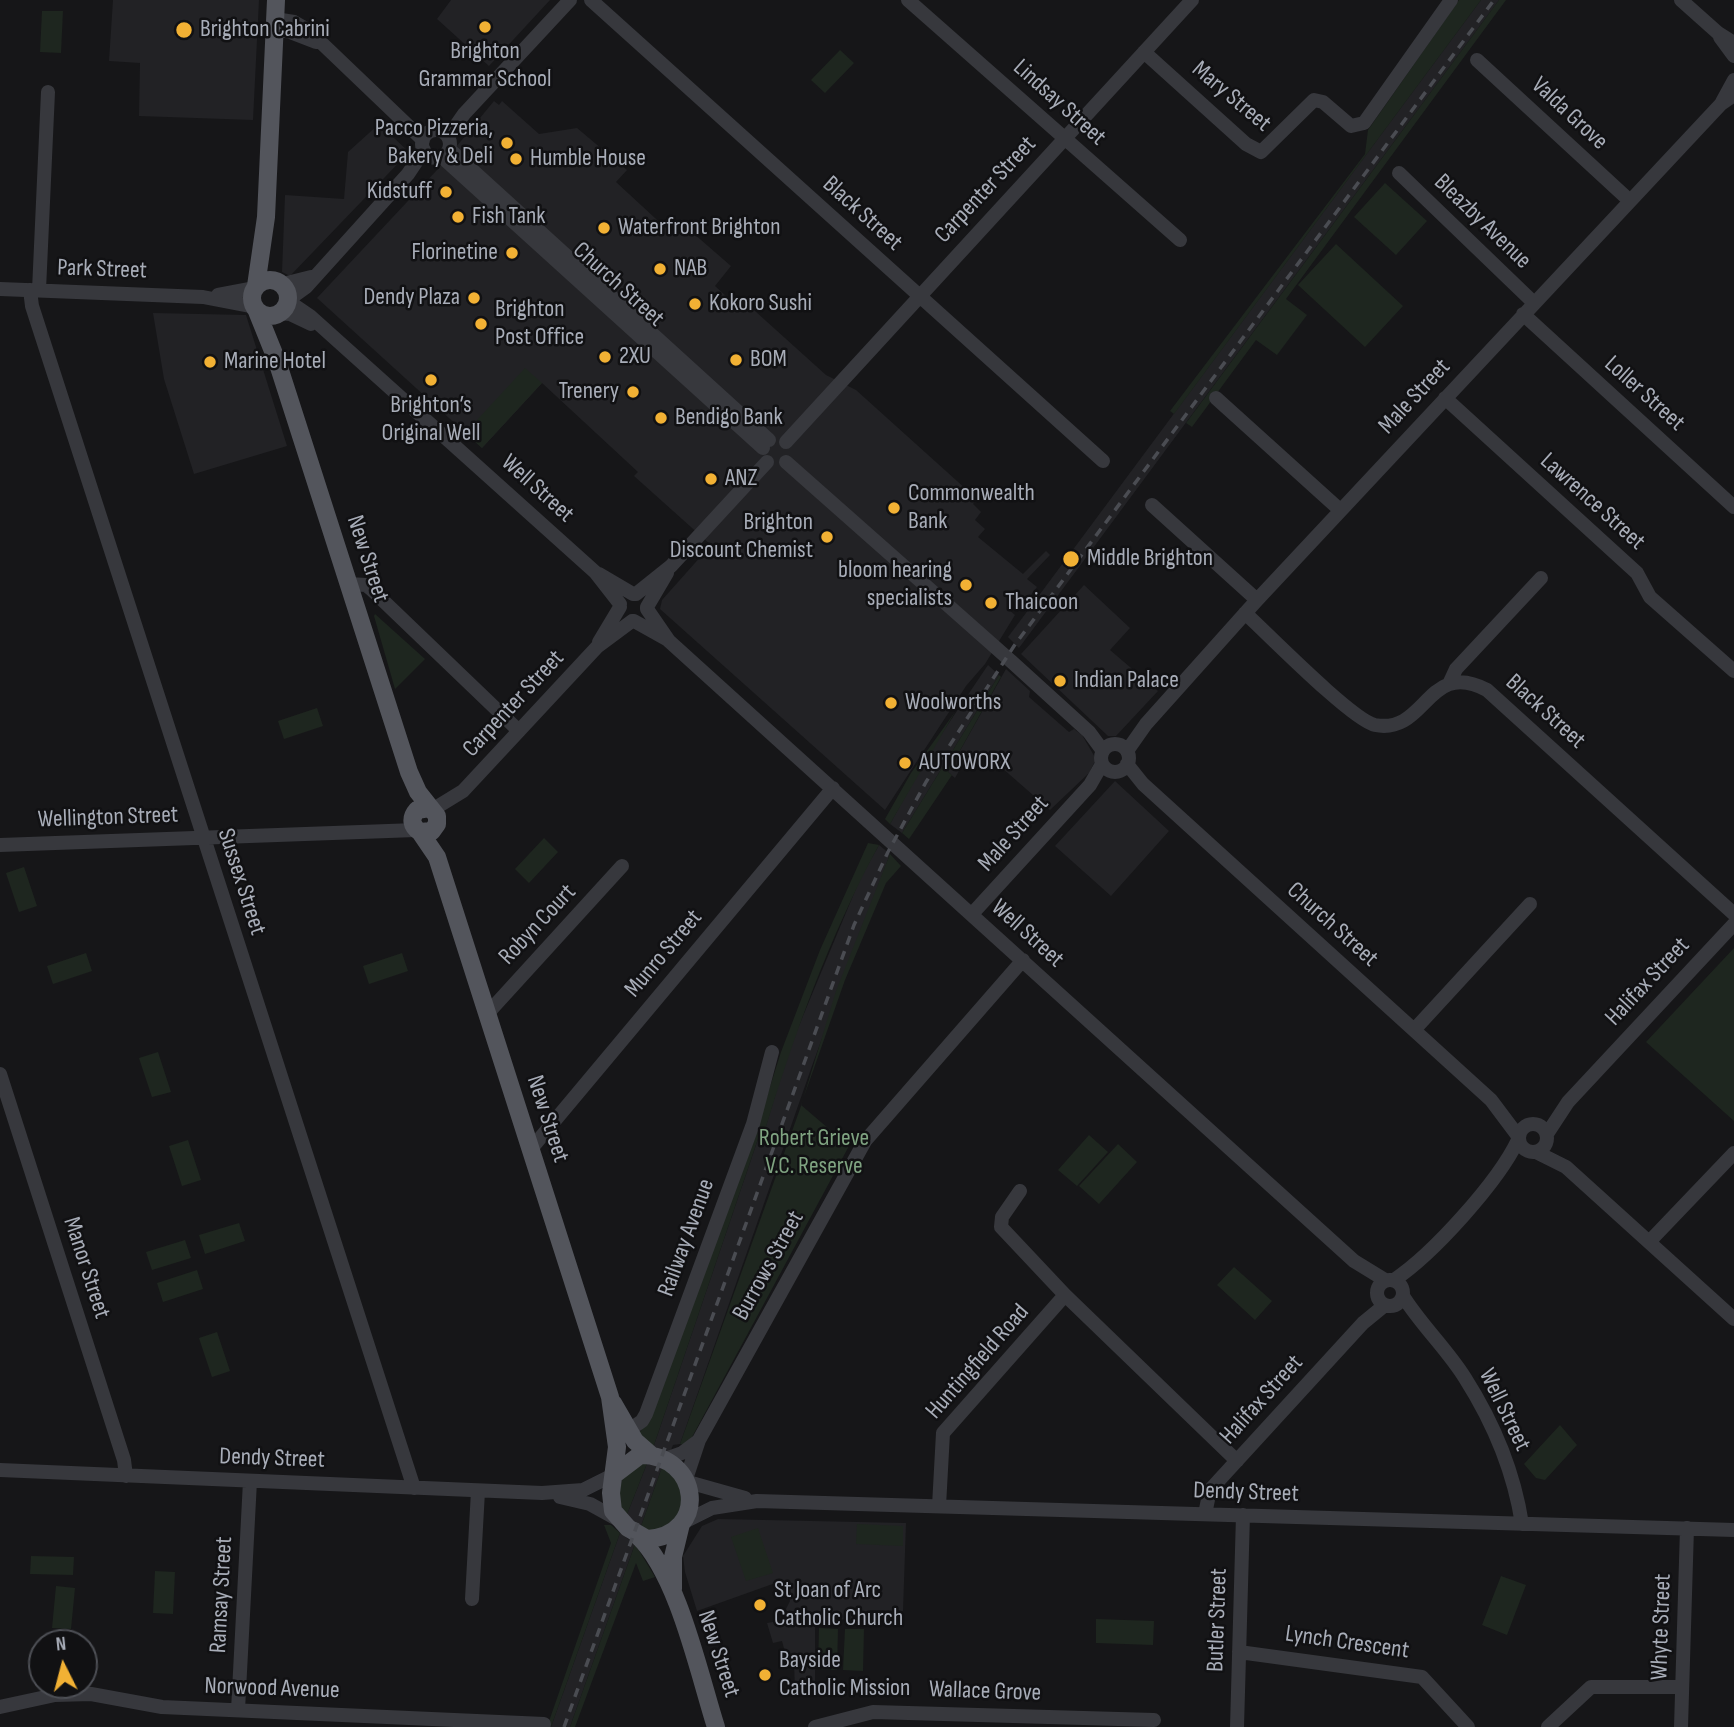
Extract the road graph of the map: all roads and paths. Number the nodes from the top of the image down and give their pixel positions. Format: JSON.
{"nodes":[{"id":1,"x":276,"y":0,"type":"edge"},
{"id":2,"x":570,"y":0,"type":"edge"},
{"id":3,"x":592,"y":0,"type":"edge"},
{"id":4,"x":1192,"y":0,"type":"edge"},
{"id":5,"x":1451,"y":0,"type":"edge"},
{"id":6,"x":1681,"y":0,"type":"edge"},
{"id":7,"x":916,"y":3,"type":"edge"},
{"id":8,"x":275,"y":24,"type":"junction"},
{"id":9,"x":1718,"y":33,"type":"junction"},
{"id":10,"x":1734,"y":43,"type":"edge"},
{"id":11,"x":1144,"y":52,"type":"junction"},
{"id":12,"x":1734,"y":56,"type":"edge"},
{"id":13,"x":1477,"y":60,"type":"dead end"},
{"id":14,"x":1734,"y":80,"type":"edge"},
{"id":15,"x":48,"y":92,"type":"dead end"},
{"id":16,"x":1734,"y":95,"type":"edge"},
{"id":17,"x":1721,"y":104,"type":"junction"},
{"id":18,"x":1064,"y":139,"type":"junction"},
{"id":19,"x":436,"y":144,"type":"junction"},
{"id":20,"x":1399,"y":173,"type":"dead end"},
{"id":21,"x":1630,"y":201,"type":"junction"},
{"id":22,"x":266,"y":217,"type":"junction"},
{"id":23,"x":1180,"y":240,"type":"dead end"},
{"id":24,"x":319,"y":270,"type":"junction"},
{"id":25,"x":256,"y":287,"type":"junction"},
{"id":26,"x":0,"y":289,"type":"edge"},
{"id":27,"x":34,"y":290,"type":"junction"},
{"id":28,"x":919,"y":296,"type":"junction"},
{"id":29,"x":203,"y":297,"type":"junction"},
{"id":30,"x":282,"y":299,"type":"junction"},
{"id":31,"x":1534,"y":303,"type":"junction"},
{"id":32,"x":256,"y":308,"type":"junction"},
{"id":33,"x":1523,"y":314,"type":"junction"},
{"id":34,"x":310,"y":316,"type":"junction"},
{"id":35,"x":322,"y":329,"type":"junction"},
{"id":36,"x":277,"y":361,"type":"junction"},
{"id":37,"x":1216,"y":398,"type":"dead end"},
{"id":38,"x":1445,"y":398,"type":"junction"},
{"id":39,"x":786,"y":442,"type":"junction"},
{"id":40,"x":766,"y":450,"type":"junction"},
{"id":41,"x":786,"y":461,"type":"junction"},
{"id":42,"x":1104,"y":461,"type":"dead end"},
{"id":43,"x":1152,"y":505,"type":"dead end"},
{"id":44,"x":1734,"y":507,"type":"edge"},
{"id":45,"x":1340,"y":510,"type":"junction"},
{"id":46,"x":671,"y":566,"type":"junction"},
{"id":47,"x":595,"y":572,"type":"junction"},
{"id":48,"x":1541,"y":578,"type":"dead end"},
{"id":49,"x":349,"y":584,"type":"junction"},
{"id":50,"x":634,"y":594,"type":"junction"},
{"id":51,"x":1257,"y":600,"type":"junction"},
{"id":52,"x":620,"y":606,"type":"junction"},
{"id":53,"x":387,"y":607,"type":"junction"},
{"id":54,"x":357,"y":608,"type":"junction"},
{"id":55,"x":647,"y":608,"type":"junction"},
{"id":56,"x":1245,"y":613,"type":"junction"},
{"id":57,"x":633,"y":621,"type":"junction"},
{"id":58,"x":669,"y":640,"type":"junction"},
{"id":59,"x":597,"y":647,"type":"junction"},
{"id":60,"x":1734,"y":671,"type":"edge"},
{"id":61,"x":1450,"y":682,"type":"junction"},
{"id":62,"x":519,"y":731,"type":"junction"},
{"id":63,"x":1115,"y":758,"type":"junction"},
{"id":64,"x":833,"y":788,"type":"junction"},
{"id":65,"x":425,"y":820,"type":"junction"},
{"id":66,"x":203,"y":837,"type":"junction"},
{"id":67,"x":0,"y":845,"type":"edge"},
{"id":68,"x":622,"y":866,"type":"dead end"},
{"id":69,"x":1530,"y":904,"type":"dead end"},
{"id":70,"x":972,"y":914,"type":"junction"},
{"id":71,"x":1734,"y":914,"type":"edge"},
{"id":72,"x":1734,"y":924,"type":"edge"},
{"id":73,"x":1023,"y":960,"type":"junction"},
{"id":74,"x":487,"y":1014,"type":"junction"},
{"id":75,"x":1415,"y":1030,"type":"junction"},
{"id":76,"x":772,"y":1052,"type":"dead end"},
{"id":77,"x":0,"y":1074,"type":"edge"},
{"id":78,"x":1492,"y":1100,"type":"junction"},
{"id":79,"x":1540,"y":1130,"type":"junction"},
{"id":80,"x":1518,"y":1138,"type":"junction"},
{"id":81,"x":531,"y":1149,"type":"junction"},
{"id":82,"x":1533,"y":1152,"type":"junction"},
{"id":83,"x":1734,"y":1153,"type":"edge"},
{"id":84,"x":1566,"y":1167,"type":"junction"},
{"id":85,"x":1496,"y":1176,"type":"junction"},
{"id":86,"x":1020,"y":1191,"type":"dead end"},
{"id":87,"x":1649,"y":1242,"type":"junction"},
{"id":88,"x":1390,"y":1292,"type":"junction"},
{"id":89,"x":1065,"y":1295,"type":"junction"},
{"id":90,"x":1734,"y":1319,"type":"edge"},
{"id":91,"x":622,"y":1432,"type":"junction"},
{"id":92,"x":699,"y":1440,"type":"junction"},
{"id":93,"x":656,"y":1457,"type":"junction"},
{"id":94,"x":1237,"y":1461,"type":"junction"},
{"id":95,"x":0,"y":1470,"type":"edge"},
{"id":96,"x":615,"y":1474,"type":"junction"},
{"id":97,"x":126,"y":1476,"type":"junction"},
{"id":98,"x":250,"y":1481,"type":"junction"},
{"id":99,"x":687,"y":1481,"type":"junction"},
{"id":100,"x":414,"y":1488,"type":"junction"},
{"id":101,"x":478,"y":1491,"type":"junction"},
{"id":102,"x":542,"y":1493,"type":"junction"},
{"id":103,"x":757,"y":1501,"type":"junction"},
{"id":104,"x":939,"y":1506,"type":"junction"},
{"id":105,"x":1205,"y":1514,"type":"junction"},
{"id":106,"x":1243,"y":1515,"type":"junction"},
{"id":107,"x":620,"y":1521,"type":"junction"},
{"id":108,"x":681,"y":1524,"type":"junction"},
{"id":109,"x":1522,"y":1524,"type":"junction"},
{"id":110,"x":1687,"y":1528,"type":"junction"},
{"id":111,"x":1734,"y":1530,"type":"edge"},
{"id":112,"x":638,"y":1536,"type":"junction"},
{"id":113,"x":674,"y":1595,"type":"junction"},
{"id":114,"x":472,"y":1599,"type":"dead end"},
{"id":115,"x":1239,"y":1652,"type":"junction"},
{"id":116,"x":1682,"y":1688,"type":"junction"},
{"id":117,"x":0,"y":1707,"type":"edge"},
{"id":118,"x":238,"y":1710,"type":"junction"},
{"id":119,"x":1154,"y":1720,"type":"dead end"},
{"id":120,"x":544,"y":1724,"type":"dead end"},
{"id":121,"x":716,"y":1727,"type":"edge"},
{"id":122,"x":816,"y":1727,"type":"edge"},
{"id":123,"x":1237,"y":1727,"type":"edge"},
{"id":124,"x":1468,"y":1727,"type":"edge"},
{"id":125,"x":1548,"y":1727,"type":"edge"},
{"id":126,"x":1681,"y":1727,"type":"edge"}],
"edges":[{"from":1,"to":8,"type":"main road","name":"New Street"},
{"from":2,"to":19,"type":"street"},
{"from":3,"to":28,"type":"street","name":"Black Street"},
{"from":4,"to":11,"type":"street","name":"Carpenter Street"},
{"from":5,"to":11,"type":"street","name":"Mary Street"},
{"from":6,"to":9,"type":"street"},
{"from":7,"to":18,"type":"street","name":"Lindsay Street"},
{"from":8,"to":19,"type":"street","name":"Church Street"},
{"from":8,"to":22,"type":"main road","name":"New Street"},
{"from":9,"to":10,"type":"street"},
{"from":9,"to":12,"type":"street"},
{"from":11,"to":18,"type":"street","name":"Carpenter Street"},
{"from":13,"to":21,"type":"street","name":"Valda Grove"},
{"from":14,"to":17,"type":"street","name":"Male Street"},
{"from":15,"to":27,"type":"street","name":"Sussex Street"},
{"from":16,"to":17,"type":"street","name":"Male Street"},
{"from":17,"to":21,"type":"street","name":"Male Street"},
{"from":18,"to":23,"type":"street","name":"Lindsay Street"},
{"from":18,"to":28,"type":"street","name":"Carpenter Street"},
{"from":19,"to":24,"type":"street"},
{"from":19,"to":40,"type":"street","name":"Church Street"},
{"from":20,"to":31,"type":"street","name":"Bleazby Avenue"},
{"from":21,"to":31,"type":"street","name":"Male Street"},
{"from":22,"to":25,"type":"main road","name":"New Street"},
{"from":22,"to":30,"type":"main road","name":"New Street"},
{"from":24,"to":30,"type":"street"},
{"from":24,"to":34,"type":"street"},
{"from":25,"to":29,"type":"street","name":"Park Street"},
{"from":25,"to":30,"type":"main road"},
{"from":25,"to":32,"type":"main road","name":"New Street"},
{"from":26,"to":27,"type":"street","name":"Park Street"},
{"from":27,"to":29,"type":"street","name":"Park Street"},
{"from":27,"to":66,"type":"street","name":"Sussex Street"},
{"from":28,"to":39,"type":"street","name":"Carpenter Street"},
{"from":28,"to":42,"type":"street","name":"Black Street"},
{"from":29,"to":32,"type":"street","name":"Park Street"},
{"from":30,"to":32,"type":"main road"},
{"from":30,"to":34,"type":"street","name":"Well Street"},
{"from":30,"to":35,"type":"street","name":"Well Street"},
{"from":30,"to":36,"type":"main road","name":"New Street"},
{"from":31,"to":33,"type":"street","name":"Male Street"},
{"from":32,"to":36,"type":"main road","name":"New Street"},
{"from":33,"to":38,"type":"street","name":"Male Street"},
{"from":33,"to":44,"type":"street","name":"Loller Street"},
{"from":34,"to":35,"type":"street","name":"Well Street"},
{"from":35,"to":47,"type":"street","name":"Well Street"},
{"from":36,"to":49,"type":"main road","name":"New Street"},
{"from":37,"to":45,"type":"street"},
{"from":38,"to":45,"type":"street","name":"Male Street"},
{"from":38,"to":60,"type":"street","name":"Lawrence Street"},
{"from":39,"to":40,"type":"street"},
{"from":39,"to":41,"type":"street"},
{"from":40,"to":41,"type":"street"},
{"from":40,"to":46,"type":"street"},
{"from":41,"to":63,"type":"street","name":"Church Street"},
{"from":43,"to":51,"type":"street"},
{"from":45,"to":51,"type":"street","name":"Male Street"},
{"from":46,"to":50,"type":"street"},
{"from":46,"to":55,"type":"street"},
{"from":47,"to":50,"type":"street","name":"Well Street"},
{"from":47,"to":52,"type":"street","name":"Well Street"},
{"from":48,"to":61,"type":"street"},
{"from":49,"to":53,"type":"street"},
{"from":49,"to":54,"type":"main road","name":"New Street"},
{"from":50,"to":52,"type":"street"},
{"from":50,"to":55,"type":"street"},
{"from":51,"to":56,"type":"street","name":"Male Street"},
{"from":52,"to":57,"type":"street"},
{"from":52,"to":59,"type":"street","name":"Carpenter Street"},
{"from":53,"to":54,"type":"street"},
{"from":53,"to":62,"type":"street"},
{"from":54,"to":65,"type":"main road","name":"New Street"},
{"from":55,"to":57,"type":"street"},
{"from":55,"to":58,"type":"street","name":"Well Street"},
{"from":56,"to":61,"type":"street"},
{"from":56,"to":63,"type":"street","name":"Male Street"},
{"from":57,"to":58,"type":"street","name":"Well Street"},
{"from":57,"to":59,"type":"street","name":"Carpenter Street"},
{"from":58,"to":64,"type":"street","name":"Well Street"},
{"from":59,"to":62,"type":"street","name":"Carpenter Street"},
{"from":61,"to":71,"type":"street","name":"Black Street"},
{"from":62,"to":65,"type":"street","name":"Carpenter Street"},
{"from":63,"to":70,"type":"street","name":"Male Street"},
{"from":63,"to":75,"type":"street","name":"Church Street"},
{"from":64,"to":70,"type":"street","name":"Well Street"},
{"from":64,"to":81,"type":"street","name":"Munro Street"},
{"from":65,"to":66,"type":"street","name":"Wellington Street"},
{"from":65,"to":74,"type":"main road","name":"New Street"},
{"from":66,"to":67,"type":"street","name":"Wellington Street"},
{"from":66,"to":100,"type":"street","name":"Sussex Street"},
{"from":68,"to":74,"type":"street","name":"Robyn Court"},
{"from":69,"to":75,"type":"street"},
{"from":70,"to":73,"type":"street","name":"Well Street"},
{"from":72,"to":79,"type":"street","name":"Halifax Street"},
{"from":73,"to":88,"type":"street","name":"Well Street"},
{"from":73,"to":92,"type":"street","name":"Burrows Street"},
{"from":74,"to":81,"type":"main road","name":"New Street"},
{"from":75,"to":78,"type":"street","name":"Church Street"},
{"from":76,"to":91,"type":"street","name":"Railway Avenue"},
{"from":77,"to":97,"type":"street","name":"Manor Street"},
{"from":78,"to":79,"type":"street","name":"Church Street"},
{"from":78,"to":80,"type":"street","name":"Church Street"},
{"from":79,"to":80,"type":"street"},
{"from":79,"to":82,"type":"street"},
{"from":79,"to":84,"type":"street","name":"Church Street"},
{"from":80,"to":82,"type":"street"},
{"from":80,"to":85,"type":"street","name":"Halifax Street"},
{"from":81,"to":91,"type":"main road","name":"New Street"},
{"from":82,"to":84,"type":"street","name":"Church Street"},
{"from":82,"to":85,"type":"street","name":"Halifax Street"},
{"from":83,"to":87,"type":"street"},
{"from":84,"to":87,"type":"street","name":"Church Street"},
{"from":85,"to":88,"type":"street","name":"Halifax Street"},
{"from":86,"to":89,"type":"street"},
{"from":87,"to":90,"type":"street","name":"Church Street"},
{"from":88,"to":94,"type":"street","name":"Halifax Street"},
{"from":88,"to":109,"type":"street","name":"Well Street"},
{"from":89,"to":94,"type":"street"},
{"from":89,"to":104,"type":"street","name":"Huntingfield Road"},
{"from":91,"to":93,"type":"main road"},
{"from":91,"to":96,"type":"main road","name":"New Street"},
{"from":92,"to":93,"type":"street"},
{"from":92,"to":99,"type":"street","name":"Burrows Street"},
{"from":93,"to":96,"type":"main road"},
{"from":93,"to":99,"type":"main road"},
{"from":94,"to":105,"type":"street","name":"Halifax Street"},
{"from":95,"to":97,"type":"street","name":"Dendy Street"},
{"from":96,"to":102,"type":"street","name":"Dendy Street"},
{"from":96,"to":107,"type":"main road"},
{"from":97,"to":98,"type":"street","name":"Dendy Street"},
{"from":98,"to":100,"type":"street","name":"Dendy Street"},
{"from":98,"to":118,"type":"street","name":"Ramsay Street"},
{"from":99,"to":103,"type":"street","name":"Dendy Street"},
{"from":99,"to":108,"type":"main road"},
{"from":100,"to":101,"type":"street","name":"Dendy Street"},
{"from":101,"to":102,"type":"street","name":"Dendy Street"},
{"from":101,"to":114,"type":"street"},
{"from":102,"to":107,"type":"street","name":"Dendy Street"},
{"from":103,"to":104,"type":"street","name":"Dendy Street"},
{"from":103,"to":108,"type":"street","name":"Dendy Street"},
{"from":104,"to":105,"type":"street","name":"Dendy Street"},
{"from":105,"to":106,"type":"street","name":"Dendy Street"},
{"from":106,"to":109,"type":"street","name":"Dendy Street"},
{"from":106,"to":115,"type":"street","name":"Butler Street"},
{"from":107,"to":112,"type":"main road"},
{"from":108,"to":112,"type":"main road"},
{"from":108,"to":113,"type":"main road","name":"New Street"},
{"from":109,"to":110,"type":"street","name":"Dendy Street"},
{"from":110,"to":111,"type":"street","name":"Dendy Street"},
{"from":110,"to":116,"type":"street","name":"Whyte Street"},
{"from":112,"to":113,"type":"main road","name":"New Street"},
{"from":113,"to":121,"type":"main road","name":"New Street"},
{"from":115,"to":123,"type":"street","name":"Butler Street"},
{"from":115,"to":124,"type":"street","name":"Lynch Crescent"},
{"from":116,"to":125,"type":"street"},
{"from":116,"to":126,"type":"street","name":"Whyte Street"},
{"from":117,"to":118,"type":"street","name":"Norwood Avenue"},
{"from":118,"to":120,"type":"street","name":"Norwood Avenue"},
{"from":119,"to":122,"type":"street","name":"Wallace Grove"}]}
